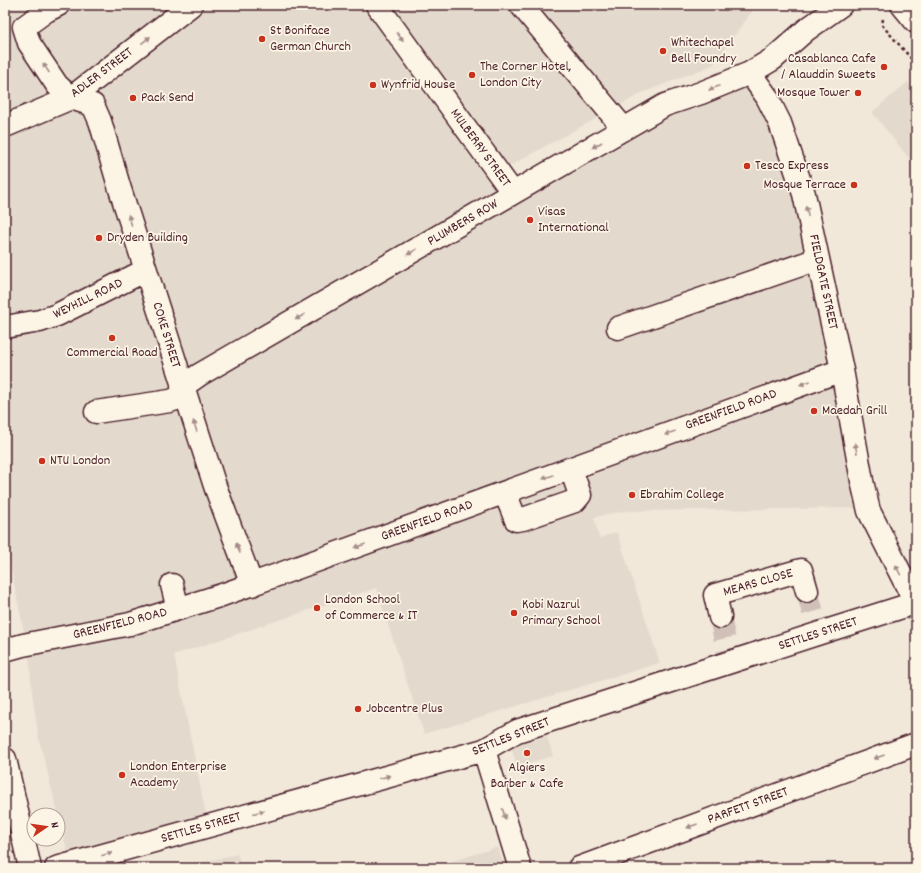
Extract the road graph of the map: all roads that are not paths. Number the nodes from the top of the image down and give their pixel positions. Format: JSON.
{"nodes":[{"id":1,"x":58,"y":5,"type":"edge"},
{"id":2,"x":191,"y":5,"type":"edge"},
{"id":3,"x":377,"y":5,"type":"edge"},
{"id":4,"x":521,"y":5,"type":"edge"},
{"id":5,"x":841,"y":5,"type":"edge"},
{"id":6,"x":902,"y":5,"type":"edge"},
{"id":7,"x":916,"y":22,"type":"edge"},
{"id":8,"x":750,"y":73,"type":"junction"},
{"id":9,"x":71,"y":98,"type":"junction"},
{"id":10,"x":5,"y":126,"type":"edge"},
{"id":11,"x":624,"y":129,"type":"junction"},
{"id":12,"x":513,"y":193,"type":"junction"},
{"id":13,"x":818,"y":259,"type":"junction"},
{"id":14,"x":146,"y":270,"type":"junction"},
{"id":15,"x":5,"y":327,"type":"edge"},
{"id":16,"x":618,"y":328,"type":"dead end"},
{"id":17,"x":842,"y":370,"type":"junction"},
{"id":18,"x":184,"y":392,"type":"junction"},
{"id":19,"x":96,"y":412,"type":"dead end"},
{"id":20,"x":571,"y":469,"type":"junction"},
{"id":21,"x":505,"y":493,"type":"junction"},
{"id":22,"x":172,"y":585,"type":"dead end"},
{"id":23,"x":252,"y":585,"type":"junction"},
{"id":24,"x":807,"y":591,"type":"tunnel mouth"},
{"id":25,"x":916,"y":604,"type":"edge"},
{"id":26,"x":178,"y":609,"type":"junction"},
{"id":27,"x":720,"y":617,"type":"tunnel mouth"},
{"id":28,"x":5,"y":650,"type":"edge"},
{"id":29,"x":916,"y":744,"type":"edge"},
{"id":30,"x":484,"y":750,"type":"junction"},
{"id":31,"x":5,"y":759,"type":"edge"},
{"id":32,"x":30,"y":868,"type":"edge"},
{"id":33,"x":56,"y":868,"type":"edge"},
{"id":34,"x":520,"y":868,"type":"edge"},
{"id":35,"x":579,"y":868,"type":"edge"}],
"edges":[{"from":9,"to":1,"type":"main road","one_way":true},
{"from":9,"to":2,"type":"main road","name":"ADLER STREET","one_way":true},
{"from":3,"to":12,"type":"main road","name":"MULBERRY STREET","one_way":true},
{"from":4,"to":11,"type":"main road"},
{"from":5,"to":8,"type":"main road"},
{"from":6,"to":7,"type":"main road"},
{"from":8,"to":11,"type":"main road","name":"PLUMBERS ROW","one_way":true},
{"from":13,"to":8,"type":"main road","name":"FIELDGATE STREET","one_way":true},
{"from":9,"to":10,"type":"main road","name":"ADLER STREET"},
{"from":14,"to":9,"type":"main road","name":"COKE STREET","one_way":true},
{"from":11,"to":12,"type":"main road","name":"PLUMBERS ROW","one_way":true},
{"from":12,"to":18,"type":"main road","name":"PLUMBERS ROW","one_way":true},
{"from":13,"to":16,"type":"main road"},
{"from":13,"to":17,"type":"main road","name":"FIELDGATE STREET"},
{"from":14,"to":15,"type":"main road","name":"WEYHILL ROAD"},
{"from":14,"to":18,"type":"main road","name":"COKE STREET"},
{"from":17,"to":20,"type":"main road","name":"GREENFIELD ROAD","one_way":true},
{"from":25,"to":17,"type":"main road","name":"FIELDGATE STREET","one_way":true},
{"from":18,"to":19,"type":"main road","name":"PLUMBERS ROW"},
{"from":23,"to":18,"type":"main road","name":"COKE STREET","one_way":true},
{"from":20,"to":21,"type":"main road","name":"GREENFIELD ROAD","one_way":true},
{"from":20,"to":21,"type":"main road"},
{"from":21,"to":23,"type":"main road","name":"GREENFIELD ROAD","one_way":true},
{"from":22,"to":26,"type":"main road"},
{"from":23,"to":26,"type":"main road","name":"GREENFIELD ROAD"},
{"from":24,"to":27,"type":"main road","name":"MEARS CLOSE"},
{"from":25,"to":30,"type":"main road","name":"SETTLES STREET"},
{"from":26,"to":28,"type":"main road","name":"GREENFIELD ROAD"},
{"from":29,"to":35,"type":"main road","name":"PARFETT STREET","one_way":true},
{"from":33,"to":30,"type":"main road","name":"SETTLES STREET","one_way":true},
{"from":30,"to":34,"type":"main road","one_way":true},
{"from":31,"to":32,"type":"main road"}]}
